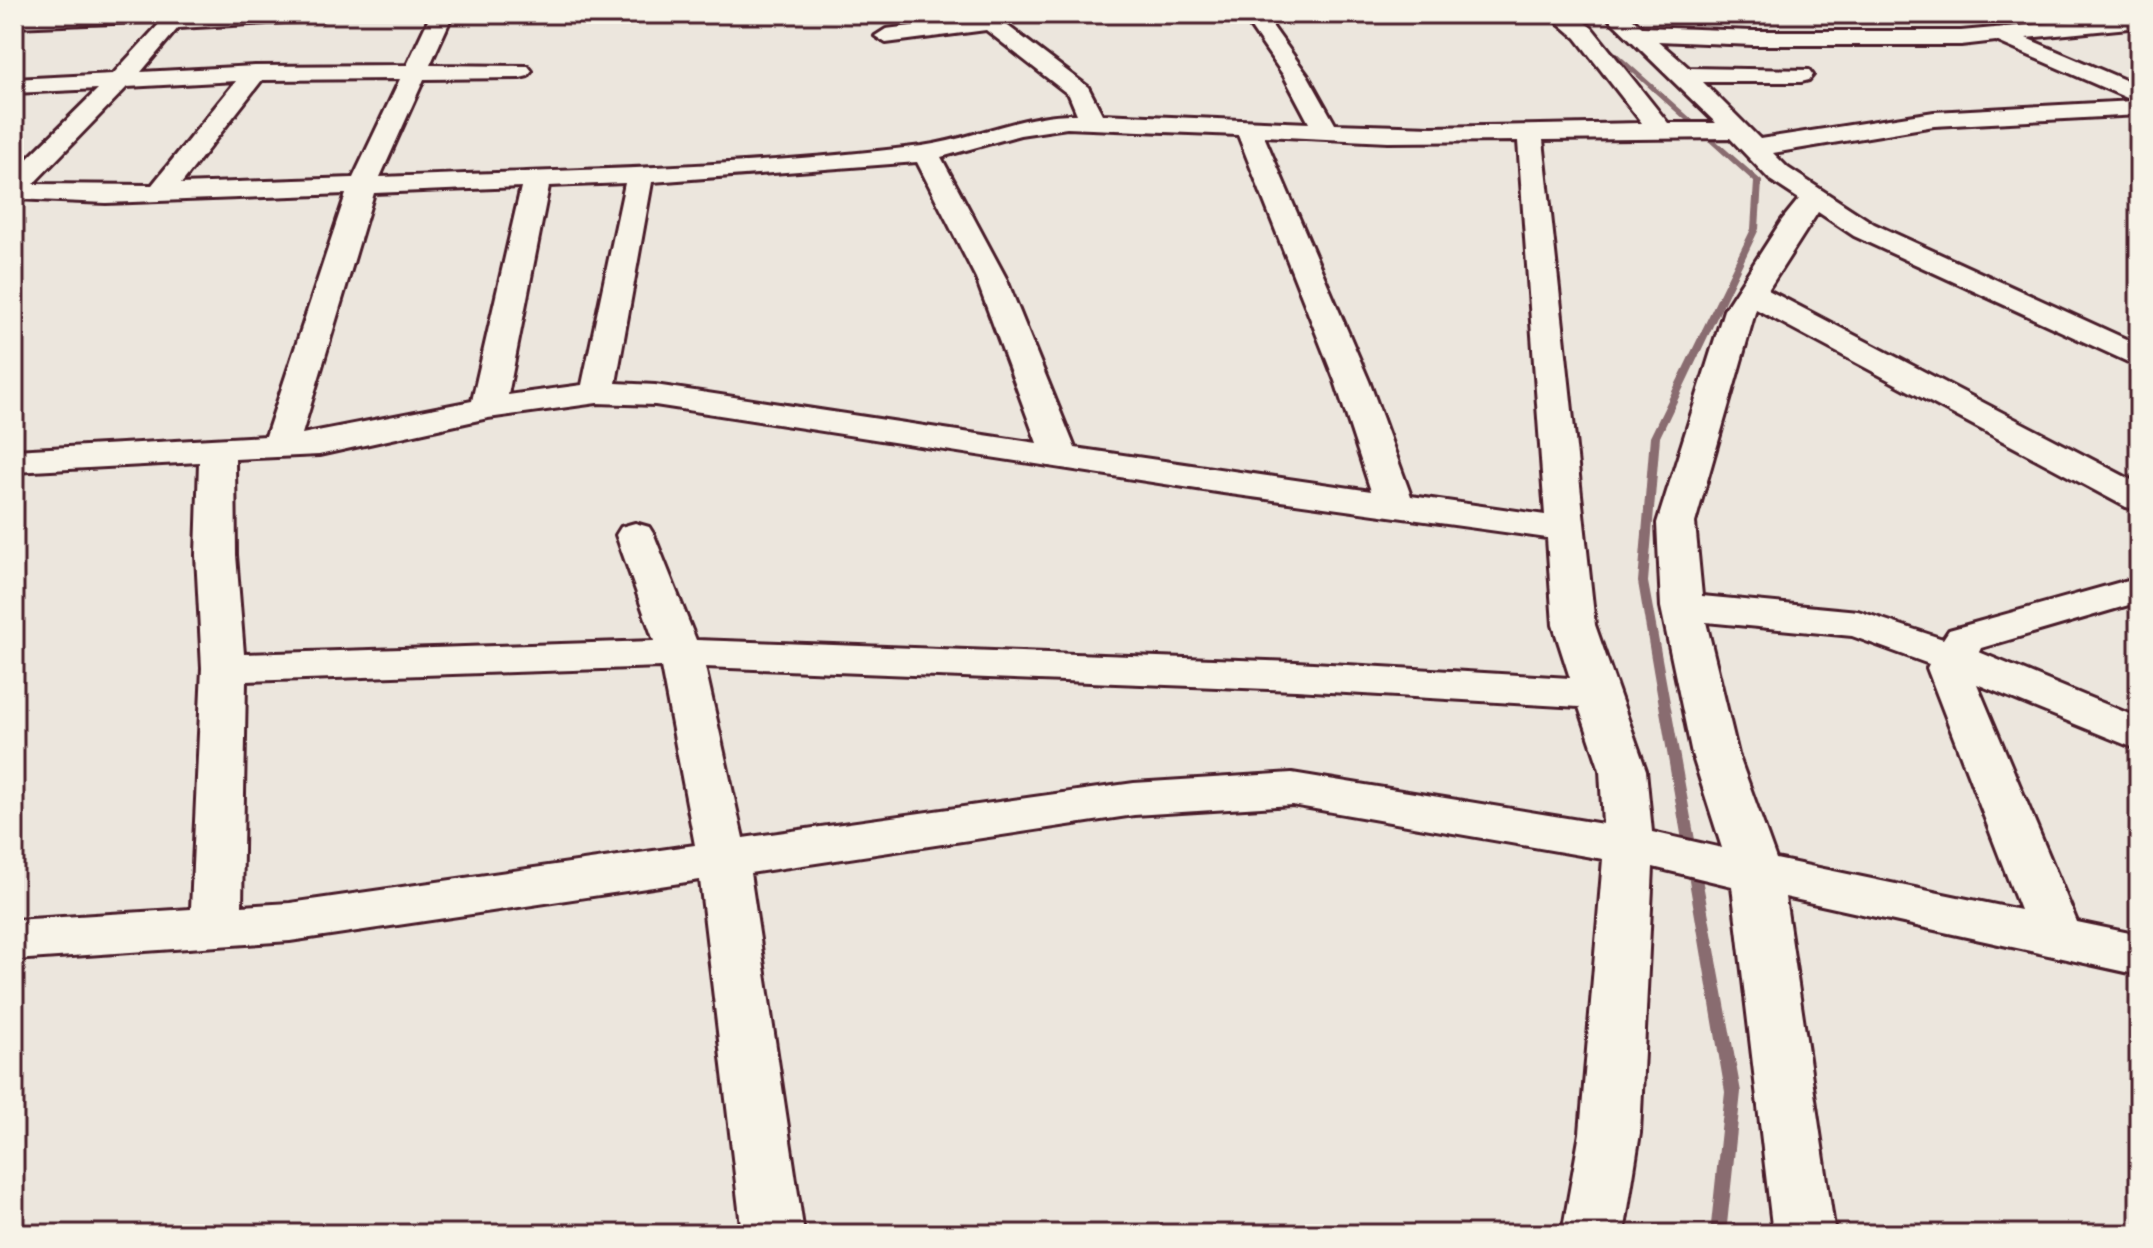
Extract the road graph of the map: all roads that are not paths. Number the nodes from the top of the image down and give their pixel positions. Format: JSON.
{"nodes":[{"id":1,"x":321,"y":14,"type":"edge"},
{"id":2,"x":442,"y":14,"type":"edge"},
{"id":3,"x":1559,"y":14,"type":"edge"},
{"id":4,"x":1615,"y":14,"type":"edge"},
{"id":5,"x":1820,"y":14,"type":"edge"},
{"id":6,"x":1954,"y":14,"type":"edge"},
{"id":7,"x":172,"y":17,"type":"edge"},
{"id":8,"x":989,"y":19,"type":"edge"},
{"id":9,"x":2098,"y":19,"type":"edge"},
{"id":10,"x":14,"y":21,"type":"edge"},
{"id":11,"x":2139,"y":21,"type":"edge"},
{"id":12,"x":1260,"y":25,"type":"dead end"},
{"id":13,"x":1636,"y":33,"type":"junction"},
{"id":14,"x":1997,"y":34,"type":"junction"},
{"id":15,"x":886,"y":36,"type":"dead end"},
{"id":16,"x":1851,"y":39,"type":"junction"},
{"id":17,"x":414,"y":71,"type":"junction"},
{"id":18,"x":520,"y":71,"type":"dead end"},
{"id":19,"x":255,"y":73,"type":"junction"},
{"id":20,"x":1683,"y":75,"type":"junction"},
{"id":21,"x":1801,"y":75,"type":"dead end"},
{"id":22,"x":120,"y":81,"type":"junction"},
{"id":23,"x":14,"y":86,"type":"edge"},
{"id":24,"x":2136,"y":95,"type":"edge"},
{"id":25,"x":1092,"y":121,"type":"junction"},
{"id":26,"x":1248,"y":129,"type":"junction"},
{"id":27,"x":1668,"y":129,"type":"junction"},
{"id":28,"x":1326,"y":131,"type":"junction"},
{"id":29,"x":1530,"y":134,"type":"junction"},
{"id":30,"x":1741,"y":137,"type":"junction"},
{"id":31,"x":926,"y":153,"type":"junction"},
{"id":32,"x":640,"y":175,"type":"junction"},
{"id":33,"x":537,"y":178,"type":"junction"},
{"id":34,"x":363,"y":184,"type":"junction"},
{"id":35,"x":14,"y":189,"type":"edge"},
{"id":36,"x":160,"y":193,"type":"junction"},
{"id":37,"x":1815,"y":198,"type":"junction"},
{"id":38,"x":1750,"y":293,"type":"junction"},
{"id":39,"x":2139,"y":357,"type":"edge"},
{"id":40,"x":597,"y":393,"type":"junction"},
{"id":41,"x":488,"y":408,"type":"junction"},
{"id":42,"x":280,"y":447,"type":"junction"},
{"id":43,"x":217,"y":452,"type":"junction"},
{"id":44,"x":1061,"y":458,"type":"junction"},
{"id":45,"x":14,"y":461,"type":"edge"},
{"id":46,"x":2139,"y":499,"type":"edge"},
{"id":47,"x":1395,"y":505,"type":"junction"},
{"id":48,"x":1566,"y":529,"type":"junction"},
{"id":49,"x":635,"y":535,"type":"dead end"},
{"id":50,"x":2139,"y":589,"type":"edge"},
{"id":51,"x":1682,"y":607,"type":"junction"},
{"id":52,"x":680,"y":653,"type":"junction"},
{"id":53,"x":1954,"y":658,"type":"junction"},
{"id":54,"x":224,"y":668,"type":"junction"},
{"id":55,"x":1597,"y":694,"type":"junction"},
{"id":56,"x":2139,"y":735,"type":"edge"},
{"id":57,"x":1629,"y":848,"type":"junction"},
{"id":58,"x":723,"y":859,"type":"junction"},
{"id":59,"x":1718,"y":864,"type":"junction"},
{"id":60,"x":216,"y":927,"type":"junction"},
{"id":61,"x":2057,"y":938,"type":"junction"},
{"id":62,"x":14,"y":940,"type":"edge"},
{"id":63,"x":2139,"y":955,"type":"edge"},
{"id":64,"x":773,"y":1234,"type":"edge"},
{"id":65,"x":1593,"y":1234,"type":"edge"},
{"id":66,"x":1804,"y":1234,"type":"edge"}],
"edges":[{"from":1,"to":7,"type":"street"},
{"from":2,"to":17,"type":"street"},
{"from":3,"to":27,"type":"street"},
{"from":4,"to":13,"type":"street"},
{"from":5,"to":16,"type":"street"},
{"from":6,"to":14,"type":"street"},
{"from":7,"to":10,"type":"street"},
{"from":7,"to":22,"type":"street"},
{"from":8,"to":15,"type":"street"},
{"from":8,"to":25,"type":"street"},
{"from":9,"to":11,"type":"street"},
{"from":9,"to":14,"type":"street"},
{"from":12,"to":28,"type":"street"},
{"from":13,"to":16,"type":"street"},
{"from":13,"to":20,"type":"street"},
{"from":14,"to":16,"type":"street"},
{"from":14,"to":24,"type":"street"},
{"from":17,"to":18,"type":"street"},
{"from":17,"to":19,"type":"street"},
{"from":17,"to":34,"type":"street"},
{"from":19,"to":22,"type":"street"},
{"from":19,"to":36,"type":"street"},
{"from":20,"to":21,"type":"street"},
{"from":20,"to":30,"type":"street"},
{"from":22,"to":23,"type":"street"},
{"from":22,"to":35,"type":"street"},
{"from":24,"to":30,"type":"street"},
{"from":25,"to":26,"type":"street"},
{"from":25,"to":31,"type":"street"},
{"from":26,"to":28,"type":"street"},
{"from":26,"to":47,"type":"street"},
{"from":27,"to":29,"type":"street"},
{"from":27,"to":30,"type":"street"},
{"from":28,"to":29,"type":"street"},
{"from":29,"to":48,"type":"street"},
{"from":30,"to":37,"type":"street"},
{"from":31,"to":32,"type":"street"},
{"from":31,"to":44,"type":"street"},
{"from":32,"to":33,"type":"street"},
{"from":32,"to":40,"type":"street"},
{"from":33,"to":34,"type":"street"},
{"from":33,"to":41,"type":"street"},
{"from":34,"to":36,"type":"street"},
{"from":34,"to":42,"type":"street"},
{"from":35,"to":36,"type":"street"},
{"from":37,"to":38,"type":"street"},
{"from":37,"to":39,"type":"street"},
{"from":38,"to":46,"type":"street"},
{"from":38,"to":51,"type":"street"},
{"from":40,"to":41,"type":"street"},
{"from":40,"to":44,"type":"street"},
{"from":41,"to":42,"type":"street"},
{"from":42,"to":43,"type":"street"},
{"from":43,"to":45,"type":"street"},
{"from":43,"to":54,"type":"street"},
{"from":44,"to":47,"type":"street"},
{"from":47,"to":48,"type":"street"},
{"from":48,"to":55,"type":"street"},
{"from":49,"to":52,"type":"street"},
{"from":50,"to":53,"type":"street"},
{"from":51,"to":53,"type":"street"},
{"from":51,"to":59,"type":"street"},
{"from":52,"to":54,"type":"street"},
{"from":52,"to":55,"type":"street"},
{"from":52,"to":58,"type":"street"},
{"from":53,"to":56,"type":"street"},
{"from":53,"to":61,"type":"street"},
{"from":54,"to":60,"type":"street"},
{"from":55,"to":57,"type":"street"},
{"from":57,"to":58,"type":"street"},
{"from":57,"to":59,"type":"street"},
{"from":57,"to":65,"type":"street"},
{"from":58,"to":60,"type":"street"},
{"from":58,"to":64,"type":"street"},
{"from":59,"to":61,"type":"street"},
{"from":59,"to":66,"type":"street"},
{"from":60,"to":62,"type":"street"},
{"from":61,"to":63,"type":"street"}]}
